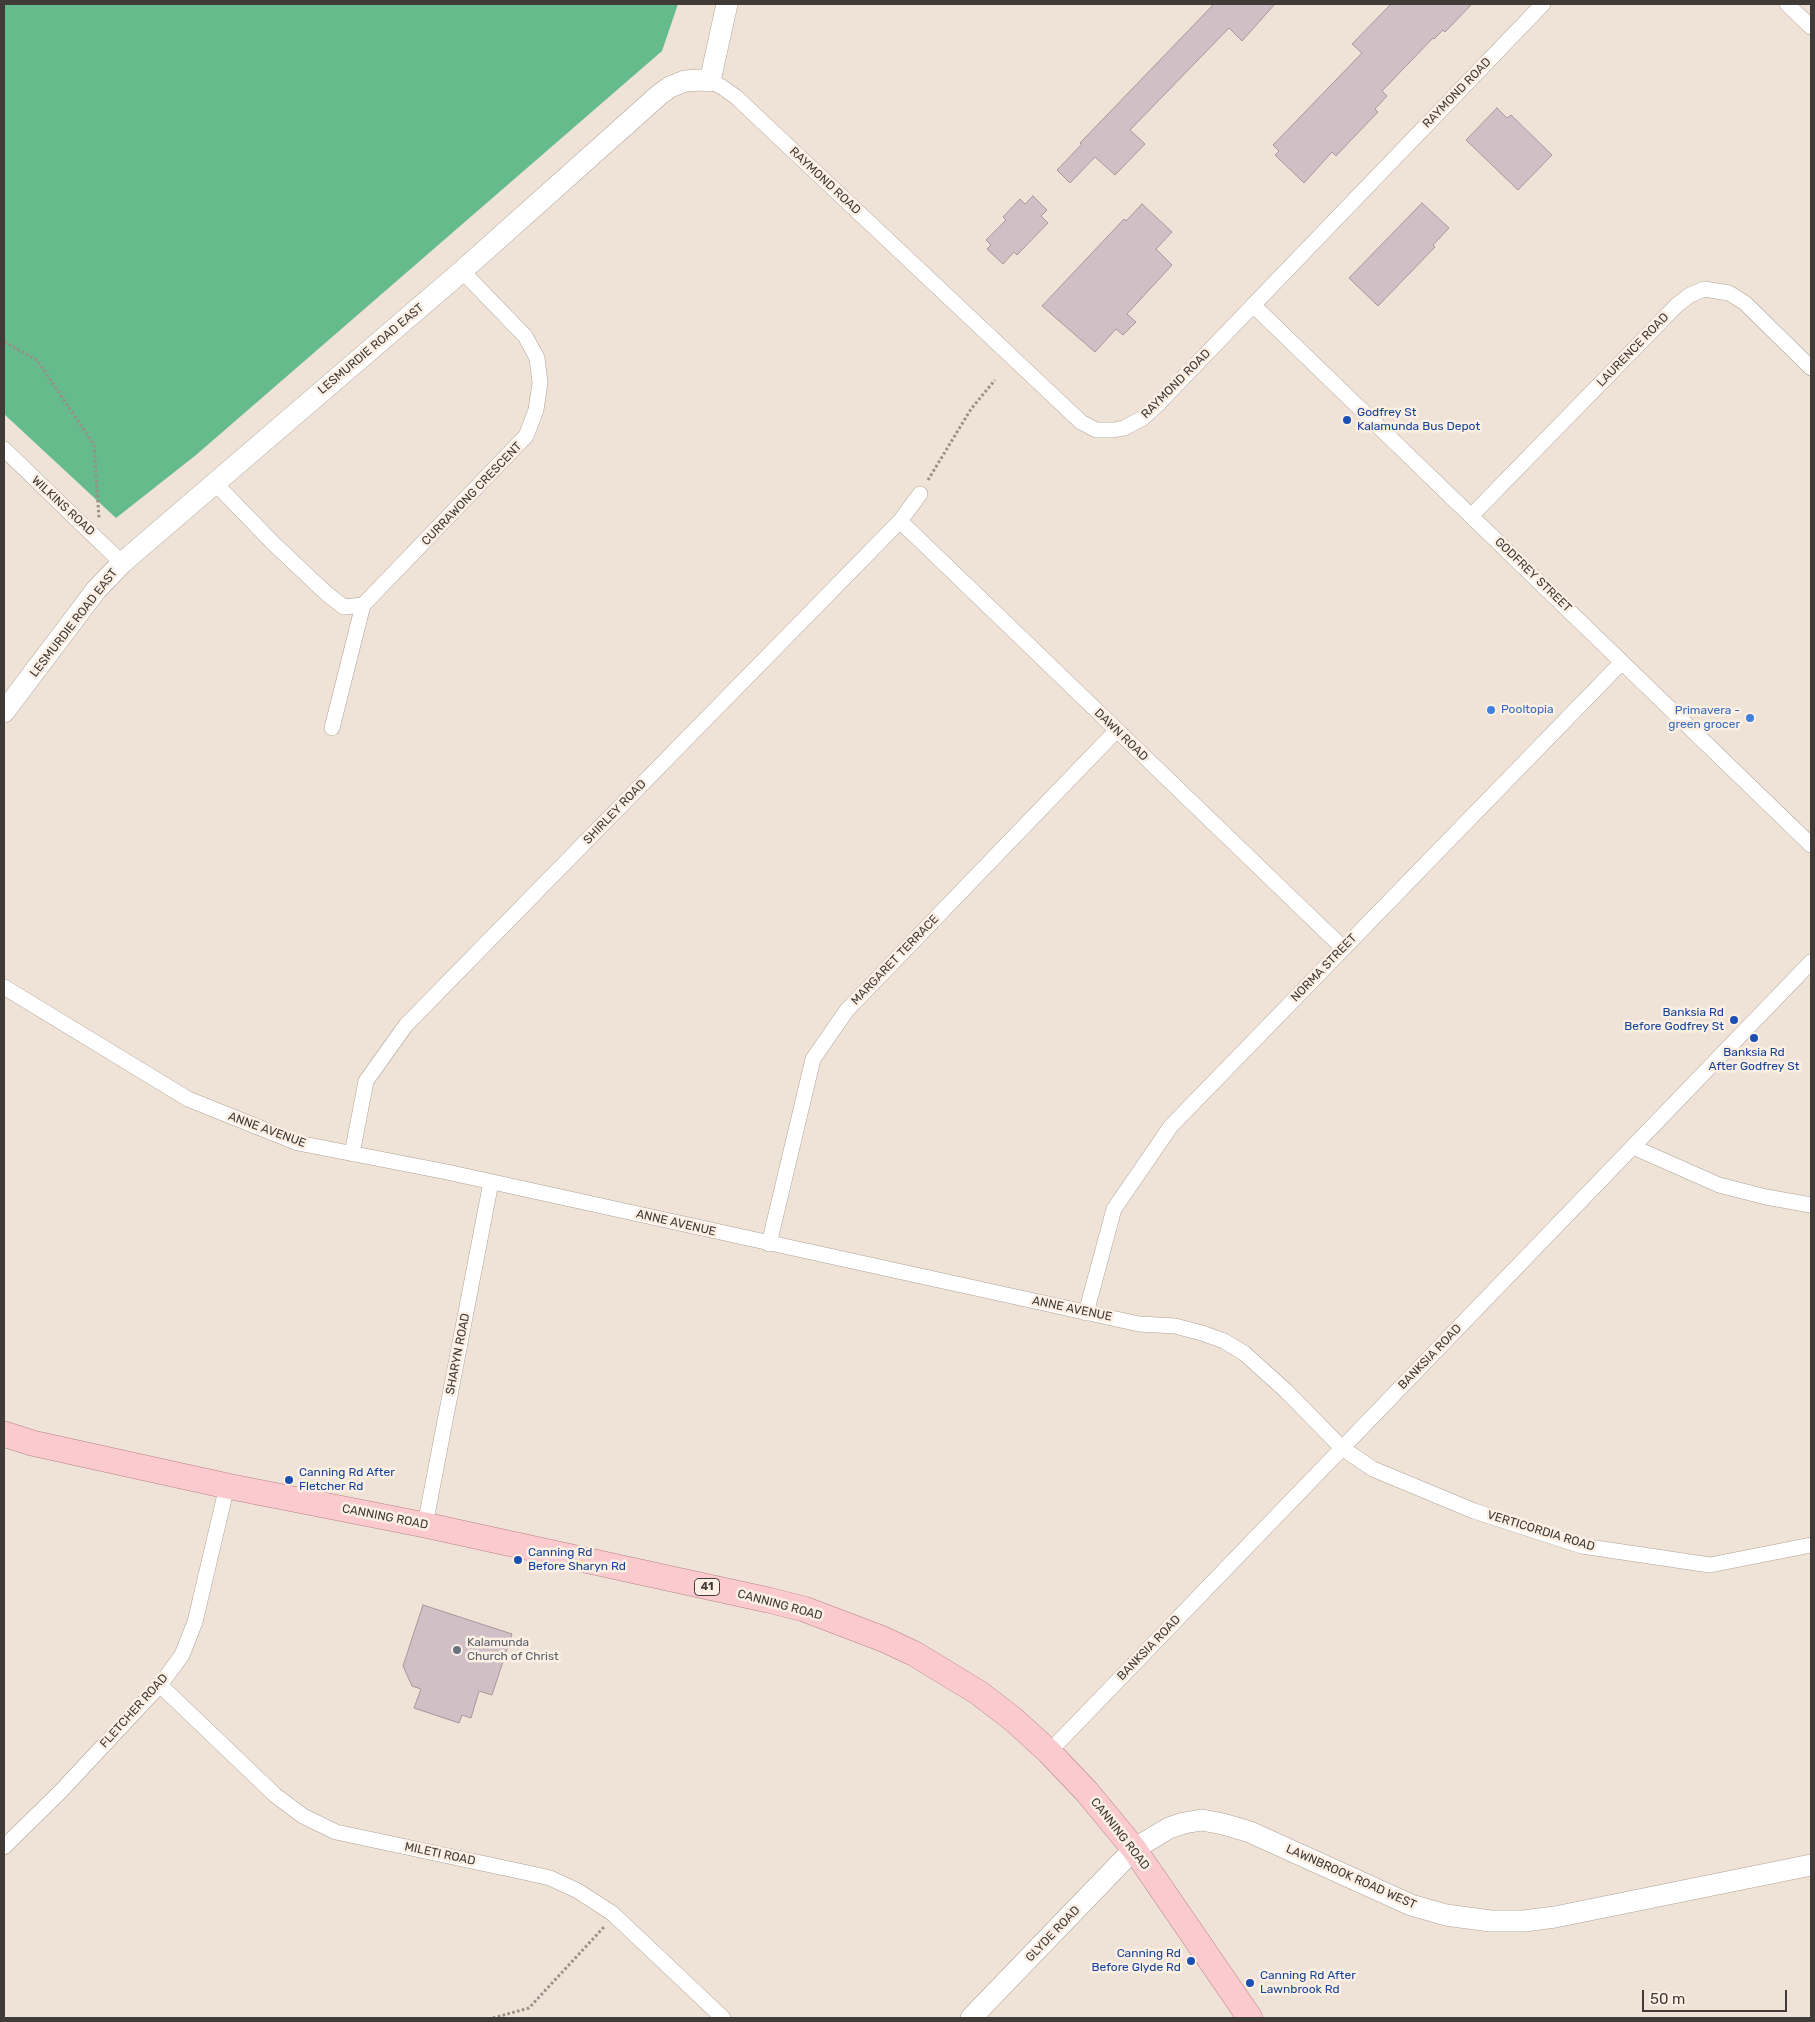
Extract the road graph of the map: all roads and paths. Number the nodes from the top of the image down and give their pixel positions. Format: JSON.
{"nodes":[{"id":1,"x":727,"y":4,"type":"edge"},
{"id":2,"x":1543,"y":4,"type":"edge"},
{"id":3,"x":1787,"y":4,"type":"edge"},
{"id":4,"x":1811,"y":27,"type":"edge"},
{"id":5,"x":710,"y":82,"type":"junction"},
{"id":6,"x":462,"y":271,"type":"junction"},
{"id":7,"x":1253,"y":306,"type":"junction"},
{"id":8,"x":4,"y":342,"type":"edge"},
{"id":9,"x":1811,"y":368,"type":"edge"},
{"id":10,"x":995,"y":380,"type":"dead end"},
{"id":11,"x":4,"y":449,"type":"edge"},
{"id":12,"x":214,"y":482,"type":"junction"},
{"id":13,"x":920,"y":494,"type":"joint"},
{"id":14,"x":1472,"y":515,"type":"junction"},
{"id":15,"x":900,"y":521,"type":"junction"},
{"id":16,"x":101,"y":541,"type":"junction"},
{"id":17,"x":122,"y":563,"type":"junction"},
{"id":18,"x":363,"y":604,"type":"junction"},
{"id":19,"x":1622,"y":662,"type":"junction"},
{"id":20,"x":4,"y":712,"type":"edge"},
{"id":21,"x":332,"y":728,"type":"dead end"},
{"id":22,"x":1117,"y":730,"type":"junction"},
{"id":23,"x":1811,"y":845,"type":"edge"},
{"id":24,"x":1343,"y":948,"type":"junction"},
{"id":25,"x":1811,"y":962,"type":"edge"},
{"id":26,"x":4,"y":987,"type":"edge"},
{"id":27,"x":1632,"y":1147,"type":"junction"},
{"id":28,"x":352,"y":1154,"type":"junction"},
{"id":29,"x":491,"y":1182,"type":"junction"},
{"id":30,"x":1811,"y":1205,"type":"edge"},
{"id":31,"x":769,"y":1244,"type":"junction"},
{"id":32,"x":1086,"y":1313,"type":"junction"},
{"id":33,"x":4,"y":1434,"type":"edge"},
{"id":34,"x":1342,"y":1448,"type":"junction"},
{"id":35,"x":227,"y":1486,"type":"junction"},
{"id":36,"x":425,"y":1525,"type":"junction"},
{"id":37,"x":1811,"y":1545,"type":"edge"},
{"id":38,"x":160,"y":1685,"type":"junction"},
{"id":39,"x":1049,"y":1752,"type":"junction"},
{"id":40,"x":4,"y":1847,"type":"edge"},
{"id":41,"x":1134,"y":1849,"type":"junction"},
{"id":42,"x":1811,"y":1865,"type":"edge"},
{"id":43,"x":614,"y":1915,"type":"junction"},
{"id":44,"x":493,"y":2018,"type":"edge"},
{"id":45,"x":722,"y":2018,"type":"edge"},
{"id":46,"x":971,"y":2018,"type":"edge"},
{"id":47,"x":1250,"y":2018,"type":"edge"}],
"edges":[{"from":1,"to":5,"type":"street"},
{"from":2,"to":7,"type":"street","name":"RAYMOND ROAD"},
{"from":3,"to":4,"type":"street"},
{"from":5,"to":6,"type":"street","name":"LESMURDIE ROAD EAST"},
{"from":5,"to":7,"type":"street","name":"RAYMOND ROAD"},
{"from":6,"to":12,"type":"street","name":"LESMURDIE ROAD EAST"},
{"from":6,"to":18,"type":"street","name":"CURRAWONG CRESCENT"},
{"from":7,"to":14,"type":"street","name":"GODFREY STREET"},
{"from":8,"to":16,"type":"path"},
{"from":9,"to":14,"type":"street","name":"LAURENCE ROAD"},
{"from":10,"to":13,"type":"path"},
{"from":11,"to":16,"type":"street","name":"WILKINS ROAD"},
{"from":12,"to":17,"type":"street","name":"LESMURDIE ROAD EAST"},
{"from":12,"to":18,"type":"street"},
{"from":13,"to":15,"type":"street","name":"SHIRLEY ROAD"},
{"from":14,"to":19,"type":"street","name":"GODFREY STREET"},
{"from":15,"to":22,"type":"street","name":"DAWN ROAD"},
{"from":15,"to":28,"type":"street","name":"SHIRLEY ROAD"},
{"from":16,"to":17,"type":"street","name":"WILKINS ROAD"},
{"from":17,"to":20,"type":"street","name":"LESMURDIE ROAD EAST"},
{"from":18,"to":21,"type":"street"},
{"from":19,"to":23,"type":"street","name":"GODFREY STREET"},
{"from":19,"to":24,"type":"street","name":"NORMA STREET"},
{"from":22,"to":24,"type":"street","name":"DAWN ROAD"},
{"from":22,"to":31,"type":"street","name":"MARGARET TERRACE"},
{"from":24,"to":32,"type":"street","name":"NORMA STREET"},
{"from":25,"to":27,"type":"street","name":"BANKSIA ROAD"},
{"from":26,"to":28,"type":"street","name":"ANNE AVENUE"},
{"from":27,"to":30,"type":"street"},
{"from":27,"to":34,"type":"street","name":"BANKSIA ROAD"},
{"from":28,"to":29,"type":"street","name":"ANNE AVENUE"},
{"from":29,"to":31,"type":"street","name":"ANNE AVENUE"},
{"from":29,"to":36,"type":"street","name":"SHARYN ROAD"},
{"from":31,"to":32,"type":"street","name":"ANNE AVENUE"},
{"from":32,"to":34,"type":"street","name":"ANNE AVENUE"},
{"from":33,"to":35,"type":"main road","name":"CANNING ROAD","number":"41"},
{"from":34,"to":37,"type":"street","name":"VERTICORDIA ROAD"},
{"from":34,"to":39,"type":"street","name":"BANKSIA ROAD"},
{"from":35,"to":36,"type":"main road","name":"CANNING ROAD","number":"41"},
{"from":35,"to":38,"type":"street","name":"FLETCHER ROAD"},
{"from":36,"to":39,"type":"main road","name":"CANNING ROAD","number":"41"},
{"from":38,"to":40,"type":"street","name":"FLETCHER ROAD"},
{"from":38,"to":43,"type":"street","name":"MILETI ROAD"},
{"from":39,"to":41,"type":"main road","name":"CANNING ROAD","number":"41"},
{"from":41,"to":42,"type":"street","name":"LAWNBROOK ROAD WEST"},
{"from":41,"to":46,"type":"street","name":"GLYDE ROAD"},
{"from":41,"to":47,"type":"main road","name":"CANNING ROAD","number":"41"},
{"from":43,"to":44,"type":"path"},
{"from":43,"to":45,"type":"street","name":"MILETI ROAD"}]}
